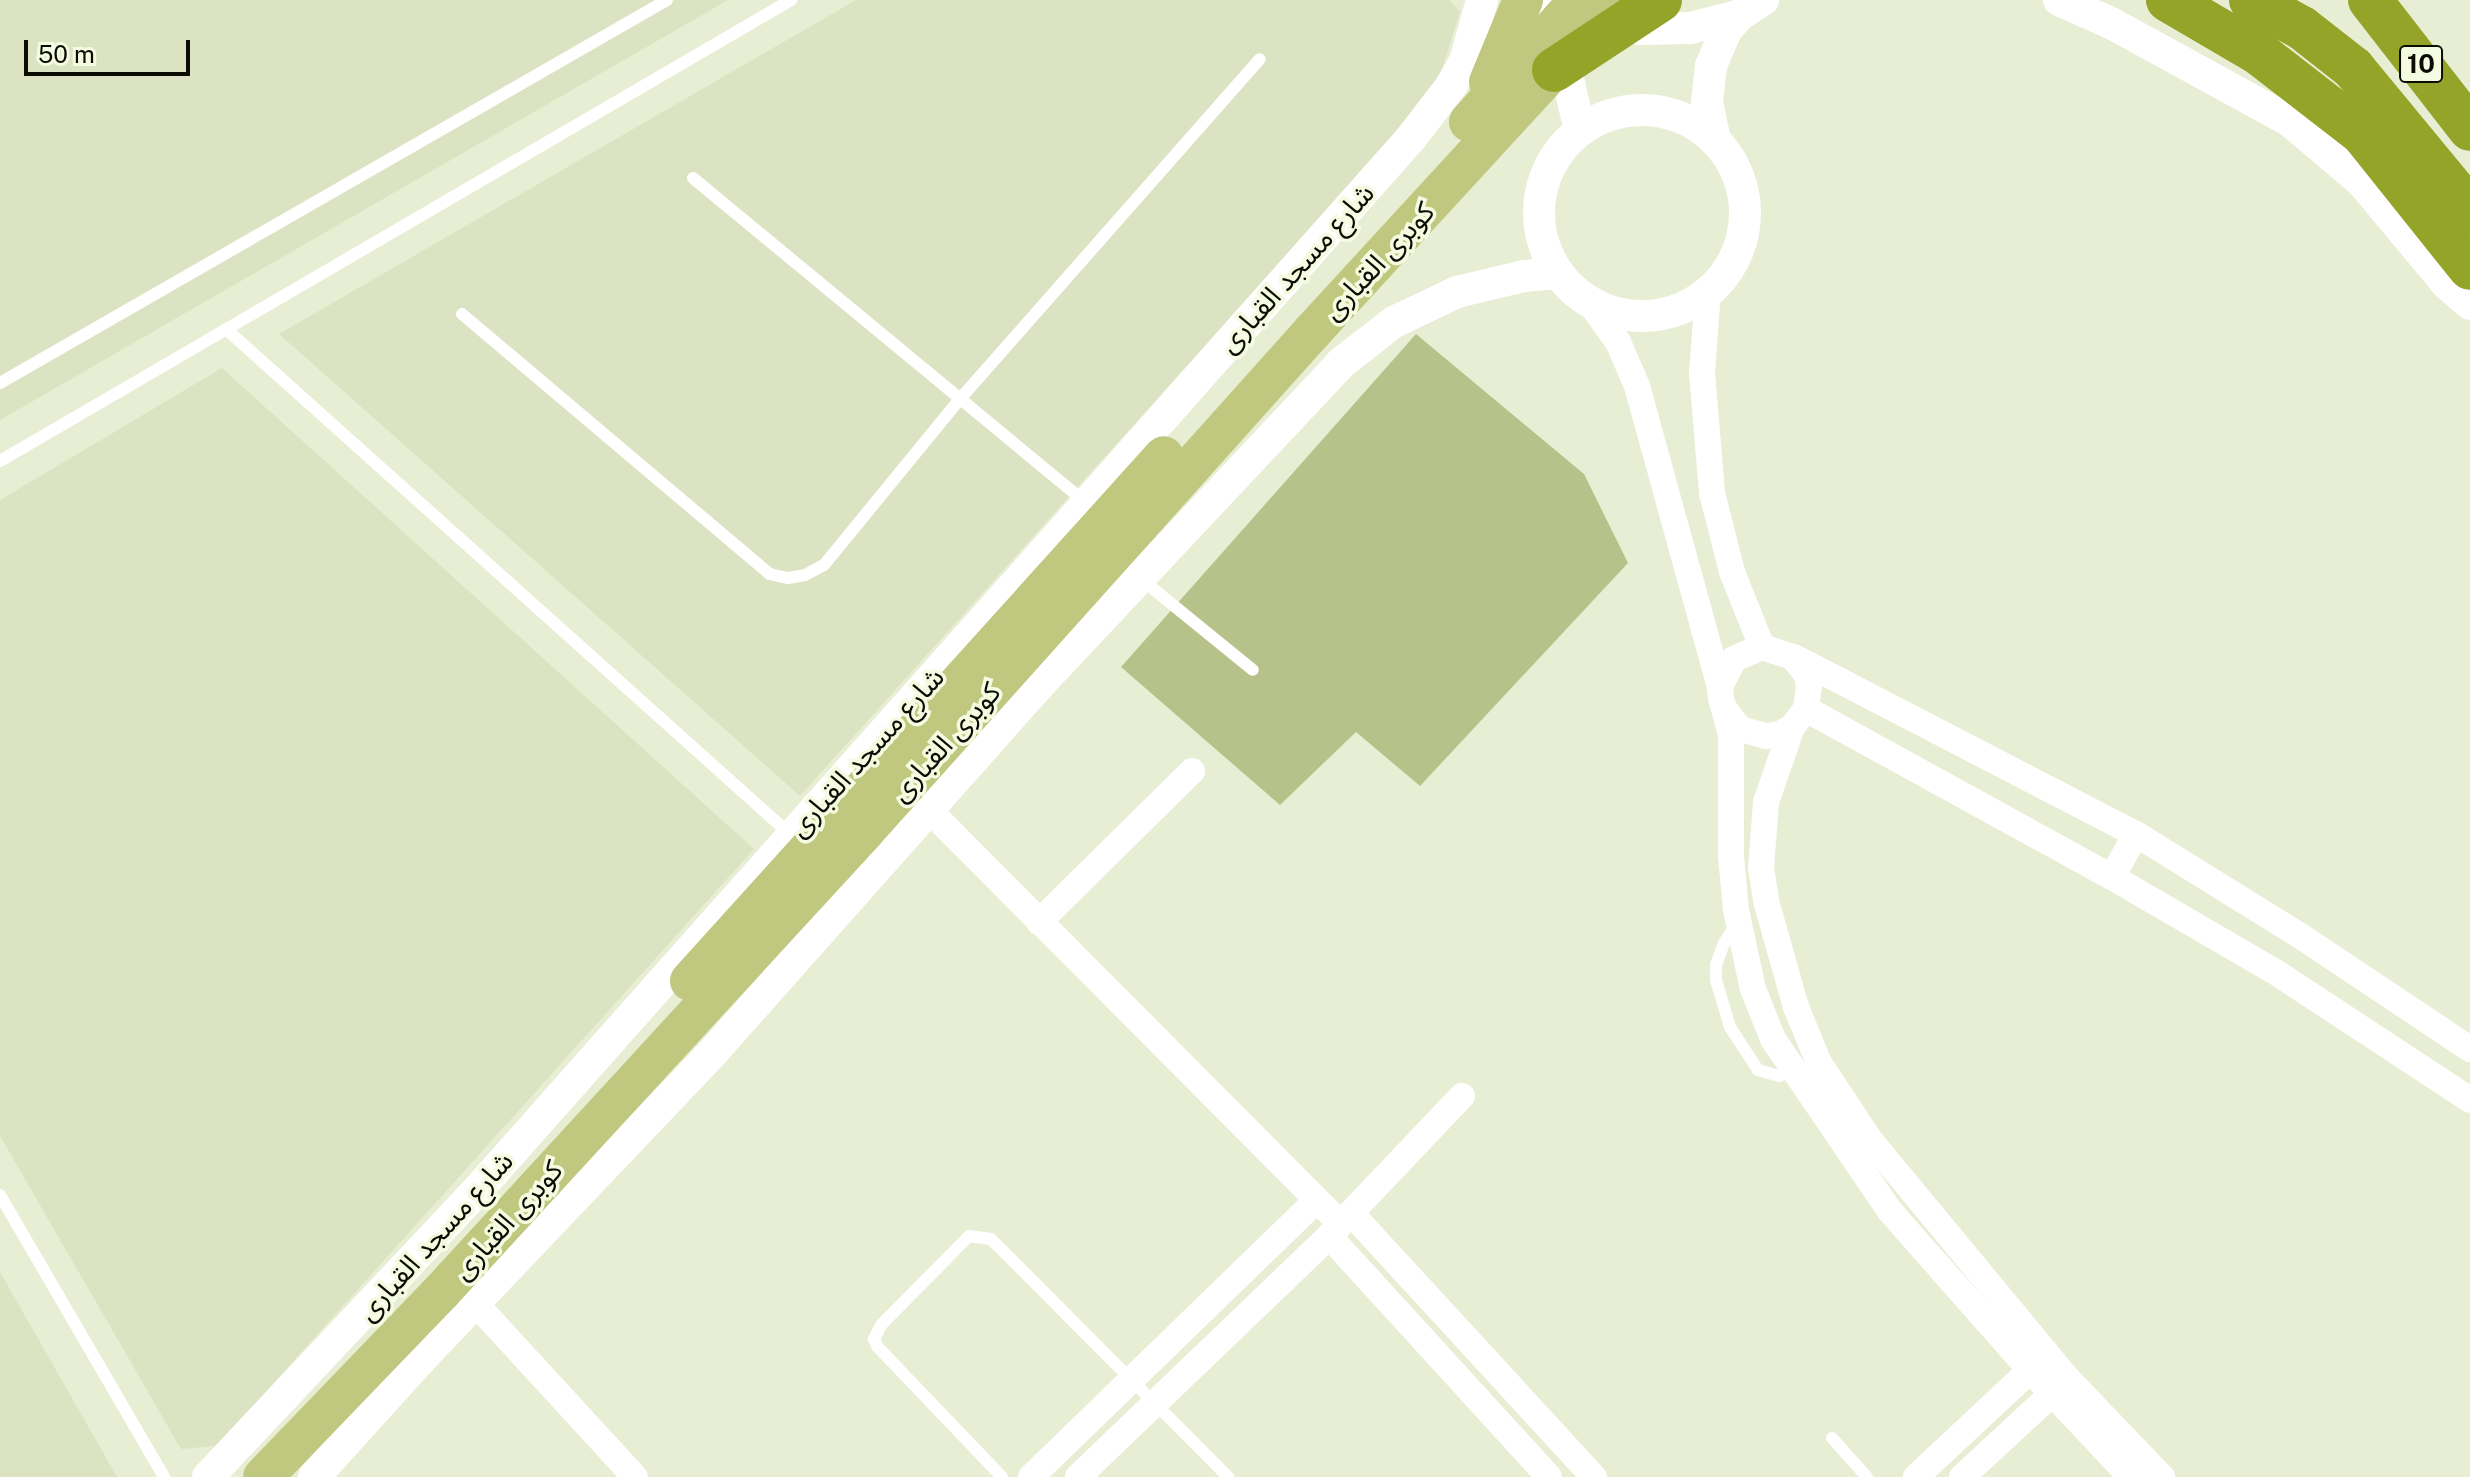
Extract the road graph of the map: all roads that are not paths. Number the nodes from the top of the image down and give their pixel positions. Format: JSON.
{"nodes":[{"id":1,"x":667,"y":0,"type":"edge"},
{"id":2,"x":791,"y":0,"type":"edge"},
{"id":3,"x":1482,"y":0,"type":"edge"},
{"id":4,"x":1548,"y":0,"type":"edge"},
{"id":5,"x":1617,"y":0,"type":"edge"},
{"id":6,"x":1660,"y":0,"type":"edge"},
{"id":7,"x":2059,"y":0,"type":"edge"},
{"id":8,"x":2251,"y":0,"type":"edge"},
{"id":9,"x":2370,"y":0,"type":"edge"},
{"id":10,"x":2397,"y":0,"type":"edge"},
{"id":11,"x":2177,"y":5,"type":"edge"},
{"id":12,"x":1750,"y":8,"type":"edge"},
{"id":13,"x":1260,"y":59,"type":"dead end"},
{"id":14,"x":1554,"y":70,"type":"junction"},
{"id":15,"x":2438,"y":86,"type":"junction"},
{"id":16,"x":2470,"y":129,"type":"edge"},
{"id":17,"x":1580,"y":130,"type":"junction"},
{"id":18,"x":1459,"y":134,"type":"junction"},
{"id":19,"x":1715,"y":140,"type":"junction"},
{"id":20,"x":693,"y":178,"type":"dead end"},
{"id":21,"x":2470,"y":210,"type":"edge"},
{"id":22,"x":2470,"y":268,"type":"edge"},
{"id":23,"x":1558,"y":273,"type":"junction"},
{"id":24,"x":1708,"y":292,"type":"junction"},
{"id":25,"x":1589,"y":302,"type":"junction"},
{"id":26,"x":2470,"y":304,"type":"edge"},
{"id":27,"x":462,"y":314,"type":"dead end"},
{"id":28,"x":226,"y":329,"type":"junction"},
{"id":29,"x":0,"y":383,"type":"edge"},
{"id":30,"x":960,"y":399,"type":"junction"},
{"id":31,"x":0,"y":461,"type":"edge"},
{"id":32,"x":1087,"y":504,"type":"junction"},
{"id":33,"x":1141,"y":579,"type":"junction"},
{"id":34,"x":1762,"y":647,"type":"junction"},
{"id":35,"x":1793,"y":657,"type":"junction"},
{"id":36,"x":1253,"y":670,"type":"dead end"},
{"id":37,"x":1722,"y":698,"type":"junction"},
{"id":38,"x":1799,"y":718,"type":"junction"},
{"id":39,"x":1192,"y":771,"type":"dead end"},
{"id":40,"x":929,"y":810,"type":"junction"},
{"id":41,"x":2136,"y":834,"type":"junction"},
{"id":42,"x":791,"y":835,"type":"junction"},
{"id":43,"x":2112,"y":877,"type":"junction"},
{"id":44,"x":1039,"y":922,"type":"junction"},
{"id":45,"x":2470,"y":1049,"type":"edge"},
{"id":46,"x":1462,"y":1096,"type":"dead end"},
{"id":47,"x":2470,"y":1100,"type":"edge"},
{"id":48,"x":0,"y":1195,"type":"edge"},
{"id":49,"x":1315,"y":1202,"type":"junction"},
{"id":50,"x":1340,"y":1224,"type":"junction"},
{"id":51,"x":475,"y":1303,"type":"junction"},
{"id":52,"x":2040,"y":1362,"type":"junction"},
{"id":53,"x":1132,"y":1380,"type":"junction"},
{"id":54,"x":2061,"y":1386,"type":"junction"},
{"id":55,"x":1153,"y":1402,"type":"junction"},
{"id":56,"x":1832,"y":1438,"type":"dead end"},
{"id":57,"x":164,"y":1477,"type":"edge"},
{"id":58,"x":208,"y":1477,"type":"edge"},
{"id":59,"x":230,"y":1477,"type":"edge"},
{"id":60,"x":263,"y":1477,"type":"edge"},
{"id":61,"x":314,"y":1477,"type":"edge"},
{"id":62,"x":635,"y":1477,"type":"edge"},
{"id":63,"x":1002,"y":1477,"type":"edge"},
{"id":64,"x":1031,"y":1477,"type":"edge"},
{"id":65,"x":1078,"y":1477,"type":"edge"},
{"id":66,"x":1228,"y":1477,"type":"edge"},
{"id":67,"x":1549,"y":1477,"type":"edge"},
{"id":68,"x":1594,"y":1477,"type":"edge"},
{"id":69,"x":1867,"y":1477,"type":"edge"},
{"id":70,"x":1916,"y":1477,"type":"edge"},
{"id":71,"x":1962,"y":1477,"type":"edge"},
{"id":72,"x":2131,"y":1477,"type":"edge"},
{"id":73,"x":2162,"y":1477,"type":"edge"}],
"edges":[{"from":1,"to":29,"type":"lane"},
{"from":2,"to":28,"type":"lane"},
{"from":3,"to":32,"type":"street","name":"شارع مسجد القبارى"},
{"from":4,"to":12,"type":"street"},
{"from":4,"to":17,"type":"street"},
{"from":4,"to":18,"type":"main road","name":"كوبرى القبارى"},
{"from":4,"to":18,"type":"main road"},
{"from":5,"to":14,"type":"main road","name":"كوبرى القبارى"},
{"from":6,"to":14,"type":"highway"},
{"from":7,"to":26,"type":"street"},
{"from":8,"to":21,"type":"highway"},
{"from":9,"to":15,"type":"highway","number":"10"},
{"from":10,"to":15,"type":"highway"},
{"from":11,"to":22,"type":"highway"},
{"from":12,"to":19,"type":"street"},
{"from":13,"to":30,"type":"lane"},
{"from":14,"to":60,"type":"main road","name":"كوبرى القبارى"},
{"from":15,"to":16,"type":"highway","number":"10"},
{"from":17,"to":19,"type":"street"},
{"from":17,"to":23,"type":"street"},
{"from":18,"to":59,"type":"main road","name":"كوبرى القبارى"},
{"from":19,"to":24,"type":"street"},
{"from":20,"to":30,"type":"lane"},
{"from":23,"to":25,"type":"street"},
{"from":23,"to":33,"type":"street"},
{"from":24,"to":25,"type":"street"},
{"from":24,"to":34,"type":"street"},
{"from":25,"to":37,"type":"street"},
{"from":27,"to":30,"type":"lane"},
{"from":28,"to":31,"type":"lane"},
{"from":28,"to":42,"type":"lane"},
{"from":30,"to":32,"type":"lane"},
{"from":32,"to":42,"type":"street","name":"شارع مسجد القبارى"},
{"from":33,"to":36,"type":"lane"},
{"from":33,"to":40,"type":"street"},
{"from":34,"to":35,"type":"street"},
{"from":34,"to":37,"type":"street"},
{"from":35,"to":38,"type":"street"},
{"from":35,"to":41,"type":"street"},
{"from":37,"to":38,"type":"street"},
{"from":37,"to":52,"type":"street"},
{"from":38,"to":43,"type":"street"},
{"from":38,"to":52,"type":"street"},
{"from":39,"to":44,"type":"street"},
{"from":40,"to":44,"type":"street"},
{"from":40,"to":51,"type":"street"},
{"from":41,"to":43,"type":"street"},
{"from":41,"to":45,"type":"street"},
{"from":42,"to":58,"type":"street","name":"شارع مسجد القبارى"},
{"from":43,"to":47,"type":"street"},
{"from":44,"to":49,"type":"street"},
{"from":46,"to":50,"type":"street"},
{"from":48,"to":57,"type":"lane"},
{"from":49,"to":50,"type":"street"},
{"from":49,"to":53,"type":"street"},
{"from":50,"to":55,"type":"street"},
{"from":50,"to":67,"type":"street"},
{"from":50,"to":68,"type":"street"},
{"from":51,"to":61,"type":"street"},
{"from":51,"to":62,"type":"street"},
{"from":52,"to":54,"type":"street"},
{"from":52,"to":70,"type":"street"},
{"from":53,"to":55,"type":"lane"},
{"from":53,"to":63,"type":"lane"},
{"from":53,"to":64,"type":"street"},
{"from":54,"to":71,"type":"street"},
{"from":54,"to":72,"type":"street"},
{"from":54,"to":73,"type":"street"},
{"from":55,"to":65,"type":"street"},
{"from":55,"to":66,"type":"lane"},
{"from":56,"to":69,"type":"lane"}]}
